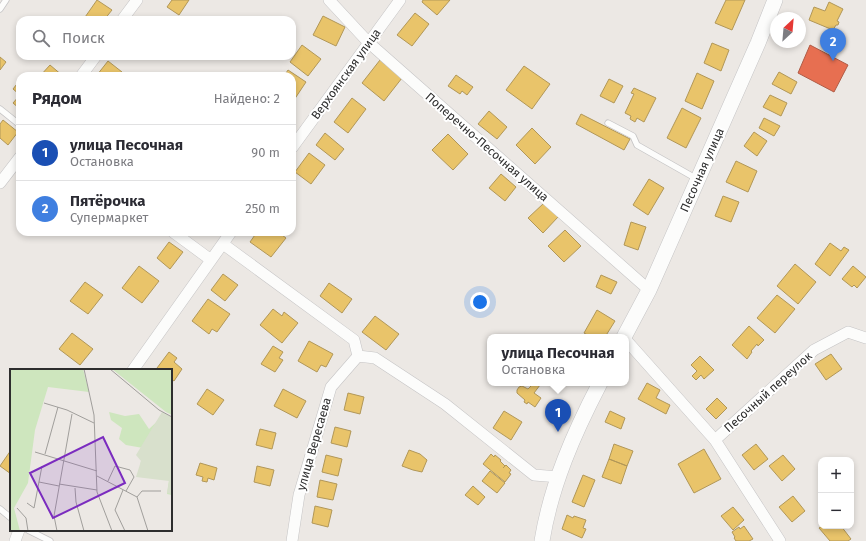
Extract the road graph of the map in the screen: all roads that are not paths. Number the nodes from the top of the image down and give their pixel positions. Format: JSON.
{"nodes":[{"id":1,"x":6,"y":0,"type":"edge"},
{"id":2,"x":137,"y":0,"type":"edge"},
{"id":3,"x":329,"y":0,"type":"edge"},
{"id":4,"x":400,"y":0,"type":"edge"},
{"id":5,"x":775,"y":0,"type":"edge"},
{"id":6,"x":0,"y":9,"type":"edge"},
{"id":7,"x":125,"y":16,"type":"edge"},
{"id":8,"x":368,"y":42,"type":"junction"},
{"id":9,"x":93,"y":60,"type":"edge"},
{"id":10,"x":84,"y":72,"type":"edge"},
{"id":11,"x":0,"y":109,"type":"edge"},
{"id":12,"x":16,"y":122,"type":"edge"},
{"id":13,"x":608,"y":123,"type":"dead end"},
{"id":14,"x":296,"y":142,"type":"edge"},
{"id":15,"x":16,"y":162,"type":"edge"},
{"id":16,"x":698,"y":179,"type":"junction"},
{"id":17,"x":0,"y":183,"type":"edge"},
{"id":18,"x":179,"y":236,"type":"edge"},
{"id":19,"x":229,"y":236,"type":"edge"},
{"id":20,"x":223,"y":244,"type":"junction"},
{"id":21,"x":212,"y":260,"type":"junction"},
{"id":22,"x":649,"y":290,"type":"junction"},
{"id":23,"x":626,"y":334,"type":"edge"},
{"id":24,"x":866,"y":338,"type":"edge"},
{"id":25,"x":629,"y":343,"type":"edge"},
{"id":26,"x":358,"y":356,"type":"junction"},
{"id":27,"x":134,"y":369,"type":"edge"},
{"id":28,"x":598,"y":386,"type":"edge"},
{"id":29,"x":715,"y":440,"type":"junction"},
{"id":30,"x":558,"y":477,"type":"junction"},
{"id":31,"x":0,"y":509,"type":"edge"},
{"id":32,"x":10,"y":517,"type":"edge"},
{"id":33,"x":19,"y":531,"type":"edge"},
{"id":34,"x":30,"y":531,"type":"edge"},
{"id":35,"x":15,"y":541,"type":"edge"},
{"id":36,"x":50,"y":541,"type":"edge"},
{"id":37,"x":292,"y":541,"type":"edge"},
{"id":38,"x":542,"y":541,"type":"edge"},
{"id":39,"x":780,"y":541,"type":"edge"}],
"edges":[{"from":1,"to":6,"type":"lane"},
{"from":2,"to":7,"type":"street"},
{"from":3,"to":8,"type":"street","name":"Поперечно-Песочная улица"},
{"from":4,"to":8,"type":"street","name":"Верхоянская улица"},
{"from":5,"to":16,"type":"main road","name":"Песочная улица"},
{"from":8,"to":14,"type":"street","name":"Верхоянская улица"},
{"from":8,"to":22,"type":"street","name":"Поперечно-Песочная улица"},
{"from":9,"to":10,"type":"street"},
{"from":11,"to":12,"type":"lane"},
{"from":13,"to":16,"type":"lane"},
{"from":15,"to":17,"type":"street"},
{"from":16,"to":22,"type":"main road","name":"Песочная улица"},
{"from":18,"to":21,"type":"street"},
{"from":19,"to":20,"type":"street"},
{"from":20,"to":21,"type":"street"},
{"from":20,"to":26,"type":"street"},
{"from":21,"to":27,"type":"street"},
{"from":22,"to":23,"type":"main road","name":"Песочная улица"},
{"from":24,"to":29,"type":"street","name":"Песочный переулок"},
{"from":25,"to":29,"type":"street"},
{"from":26,"to":30,"type":"street"},
{"from":26,"to":37,"type":"street","name":"улица Вересаева"},
{"from":28,"to":30,"type":"main road"},
{"from":29,"to":39,"type":"street"},
{"from":30,"to":38,"type":"main road"},
{"from":31,"to":32,"type":"lane"},
{"from":33,"to":35,"type":"street"},
{"from":34,"to":36,"type":"lane"}]}
